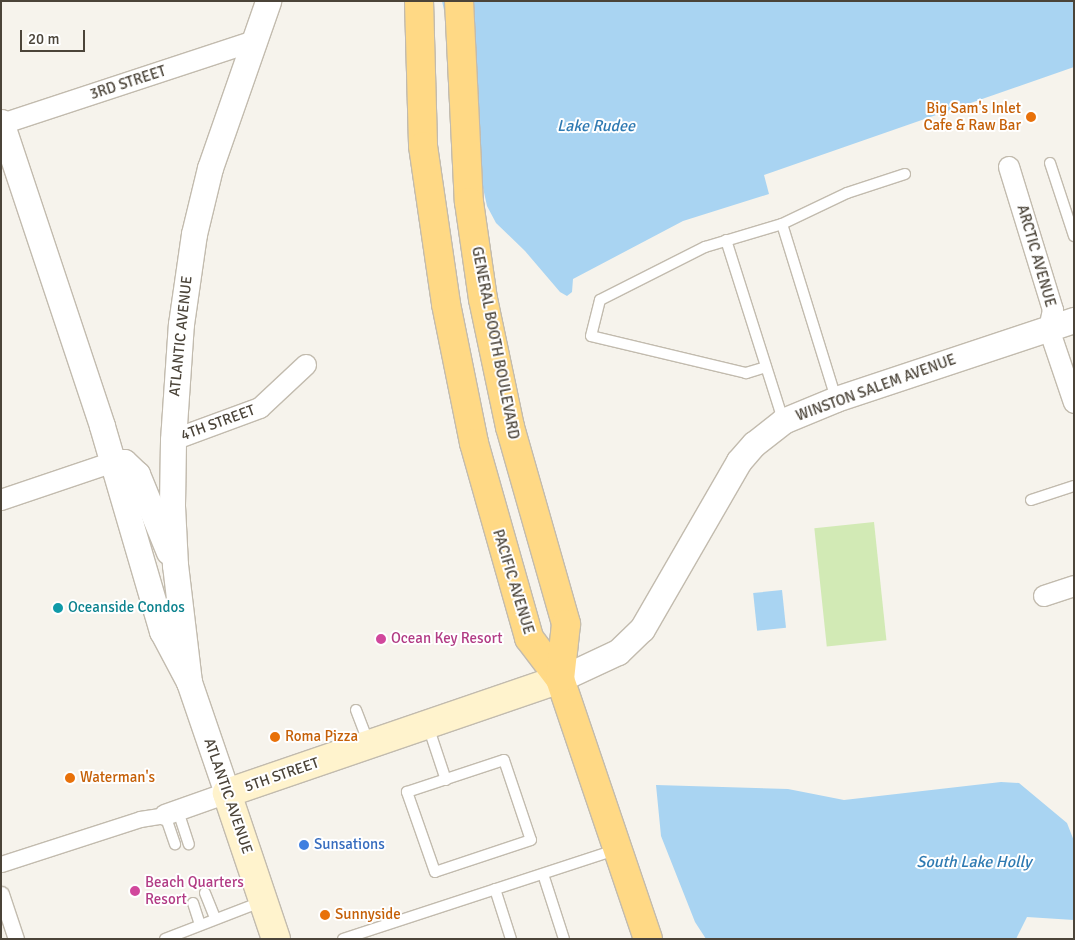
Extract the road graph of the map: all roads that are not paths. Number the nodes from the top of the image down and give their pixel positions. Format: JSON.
{"nodes":[{"id":1,"x":268,"y":1,"type":"edge"},
{"id":2,"x":419,"y":1,"type":"edge"},
{"id":3,"x":459,"y":1,"type":"edge"},
{"id":4,"x":255,"y":41,"type":"junction"},
{"id":5,"x":2,"y":123,"type":"edge"},
{"id":6,"x":1050,"y":163,"type":"dead end"},
{"id":7,"x":1009,"y":167,"type":"dead end"},
{"id":8,"x":905,"y":174,"type":"dead end"},
{"id":9,"x":782,"y":224,"type":"junction"},
{"id":10,"x":1074,"y":236,"type":"edge"},
{"id":11,"x":726,"y":240,"type":"junction"},
{"id":12,"x":1074,"y":320,"type":"edge"},
{"id":13,"x":1049,"y":329,"type":"junction"},
{"id":14,"x":306,"y":364,"type":"dead end"},
{"id":15,"x":766,"y":367,"type":"junction"},
{"id":16,"x":836,"y":399,"type":"junction"},
{"id":17,"x":1074,"y":403,"type":"edge"},
{"id":18,"x":783,"y":421,"type":"junction"},
{"id":19,"x":173,"y":440,"type":"junction"},
{"id":20,"x":113,"y":462,"type":"junction"},
{"id":21,"x":1074,"y":486,"type":"edge"},
{"id":22,"x":1,"y":500,"type":"edge"},
{"id":23,"x":1031,"y":500,"type":"dead end"},
{"id":24,"x":175,"y":565,"type":"junction"},
{"id":25,"x":1074,"y":586,"type":"edge"},
{"id":26,"x":1044,"y":596,"type":"dead end"},
{"id":27,"x":560,"y":679,"type":"junction"},
{"id":28,"x":189,"y":682,"type":"junction"},
{"id":29,"x":356,"y":710,"type":"dead end"},
{"id":30,"x":428,"y":726,"type":"junction"},
{"id":31,"x":370,"y":745,"type":"junction"},
{"id":32,"x":446,"y":780,"type":"junction"},
{"id":33,"x":227,"y":793,"type":"junction"},
{"id":34,"x":172,"y":813,"type":"junction"},
{"id":35,"x":175,"y":844,"type":"dead end"},
{"id":36,"x":189,"y":844,"type":"dead end"},
{"id":37,"x":617,"y":849,"type":"junction"},
{"id":38,"x":1,"y":864,"type":"edge"},
{"id":39,"x":543,"y":874,"type":"junction"},
{"id":40,"x":495,"y":889,"type":"junction"},
{"id":41,"x":205,"y":893,"type":"dead end"},
{"id":42,"x":1,"y":894,"type":"edge"},
{"id":43,"x":263,"y":902,"type":"junction"},
{"id":44,"x":193,"y":903,"type":"dead end"},
{"id":45,"x":214,"y":918,"type":"junction"},
{"id":46,"x":200,"y":924,"type":"junction"},
{"id":47,"x":16,"y":939,"type":"edge"},
{"id":48,"x":164,"y":939,"type":"edge"},
{"id":49,"x":276,"y":939,"type":"edge"},
{"id":50,"x":343,"y":939,"type":"edge"},
{"id":51,"x":511,"y":939,"type":"edge"},
{"id":52,"x":564,"y":939,"type":"edge"},
{"id":53,"x":648,"y":939,"type":"edge"}],
"edges":[{"from":1,"to":4,"type":"street","name":"ATLANTIC AVENUE"},
{"from":2,"to":27,"type":"highway","name":"PACIFIC AVENUE"},
{"from":3,"to":27,"type":"highway","name":"GENERAL BOOTH BOULEVARD"},
{"from":4,"to":5,"type":"street","name":"3RD STREET"},
{"from":4,"to":19,"type":"street","name":"ATLANTIC AVENUE"},
{"from":5,"to":20,"type":"street","name":"ATLANTIC AVENUE"},
{"from":6,"to":10,"type":"lane"},
{"from":7,"to":13,"type":"street","name":"ARCTIC AVENUE"},
{"from":8,"to":9,"type":"lane"},
{"from":9,"to":11,"type":"lane"},
{"from":9,"to":16,"type":"lane"},
{"from":11,"to":15,"type":"lane"},
{"from":11,"to":15,"type":"lane"},
{"from":12,"to":13,"type":"street","name":"WINSTON SALEM AVENUE"},
{"from":13,"to":16,"type":"street","name":"WINSTON SALEM AVENUE"},
{"from":13,"to":17,"type":"street","name":"ARCTIC AVENUE"},
{"from":14,"to":19,"type":"street","name":"4TH STREET"},
{"from":15,"to":18,"type":"lane"},
{"from":16,"to":18,"type":"street","name":"WINSTON SALEM AVENUE"},
{"from":18,"to":27,"type":"street","name":"WINSTON SALEM AVENUE"},
{"from":19,"to":24,"type":"street","name":"ATLANTIC AVENUE"},
{"from":20,"to":22,"type":"street"},
{"from":20,"to":24,"type":"street"},
{"from":20,"to":28,"type":"street","name":"ATLANTIC AVENUE"},
{"from":21,"to":23,"type":"lane"},
{"from":24,"to":28,"type":"street","name":"ATLANTIC AVENUE"},
{"from":25,"to":26,"type":"street"},
{"from":27,"to":30,"type":"main road","name":"5TH STREET"},
{"from":27,"to":37,"type":"highway","name":"PACIFIC AVENUE"},
{"from":28,"to":33,"type":"street","name":"ATLANTIC AVENUE"},
{"from":29,"to":31,"type":"lane"},
{"from":30,"to":31,"type":"main road","name":"5TH STREET"},
{"from":30,"to":32,"type":"lane"},
{"from":31,"to":33,"type":"main road","name":"5TH STREET"},
{"from":32,"to":32,"type":"lane"},
{"from":33,"to":34,"type":"street","name":"5TH STREET"},
{"from":33,"to":43,"type":"main road","name":"ATLANTIC AVENUE"},
{"from":34,"to":35,"type":"lane"},
{"from":34,"to":36,"type":"lane"},
{"from":34,"to":38,"type":"street","name":"5TH STREET"},
{"from":37,"to":39,"type":"lane"},
{"from":37,"to":53,"type":"highway","name":"PACIFIC AVENUE"},
{"from":39,"to":40,"type":"lane"},
{"from":39,"to":52,"type":"lane"},
{"from":40,"to":50,"type":"lane"},
{"from":40,"to":51,"type":"lane"},
{"from":41,"to":45,"type":"lane"},
{"from":42,"to":47,"type":"street"},
{"from":43,"to":45,"type":"lane"},
{"from":43,"to":49,"type":"main road","name":"ATLANTIC AVENUE"},
{"from":44,"to":46,"type":"lane"},
{"from":45,"to":46,"type":"lane"},
{"from":46,"to":48,"type":"lane"}]}
